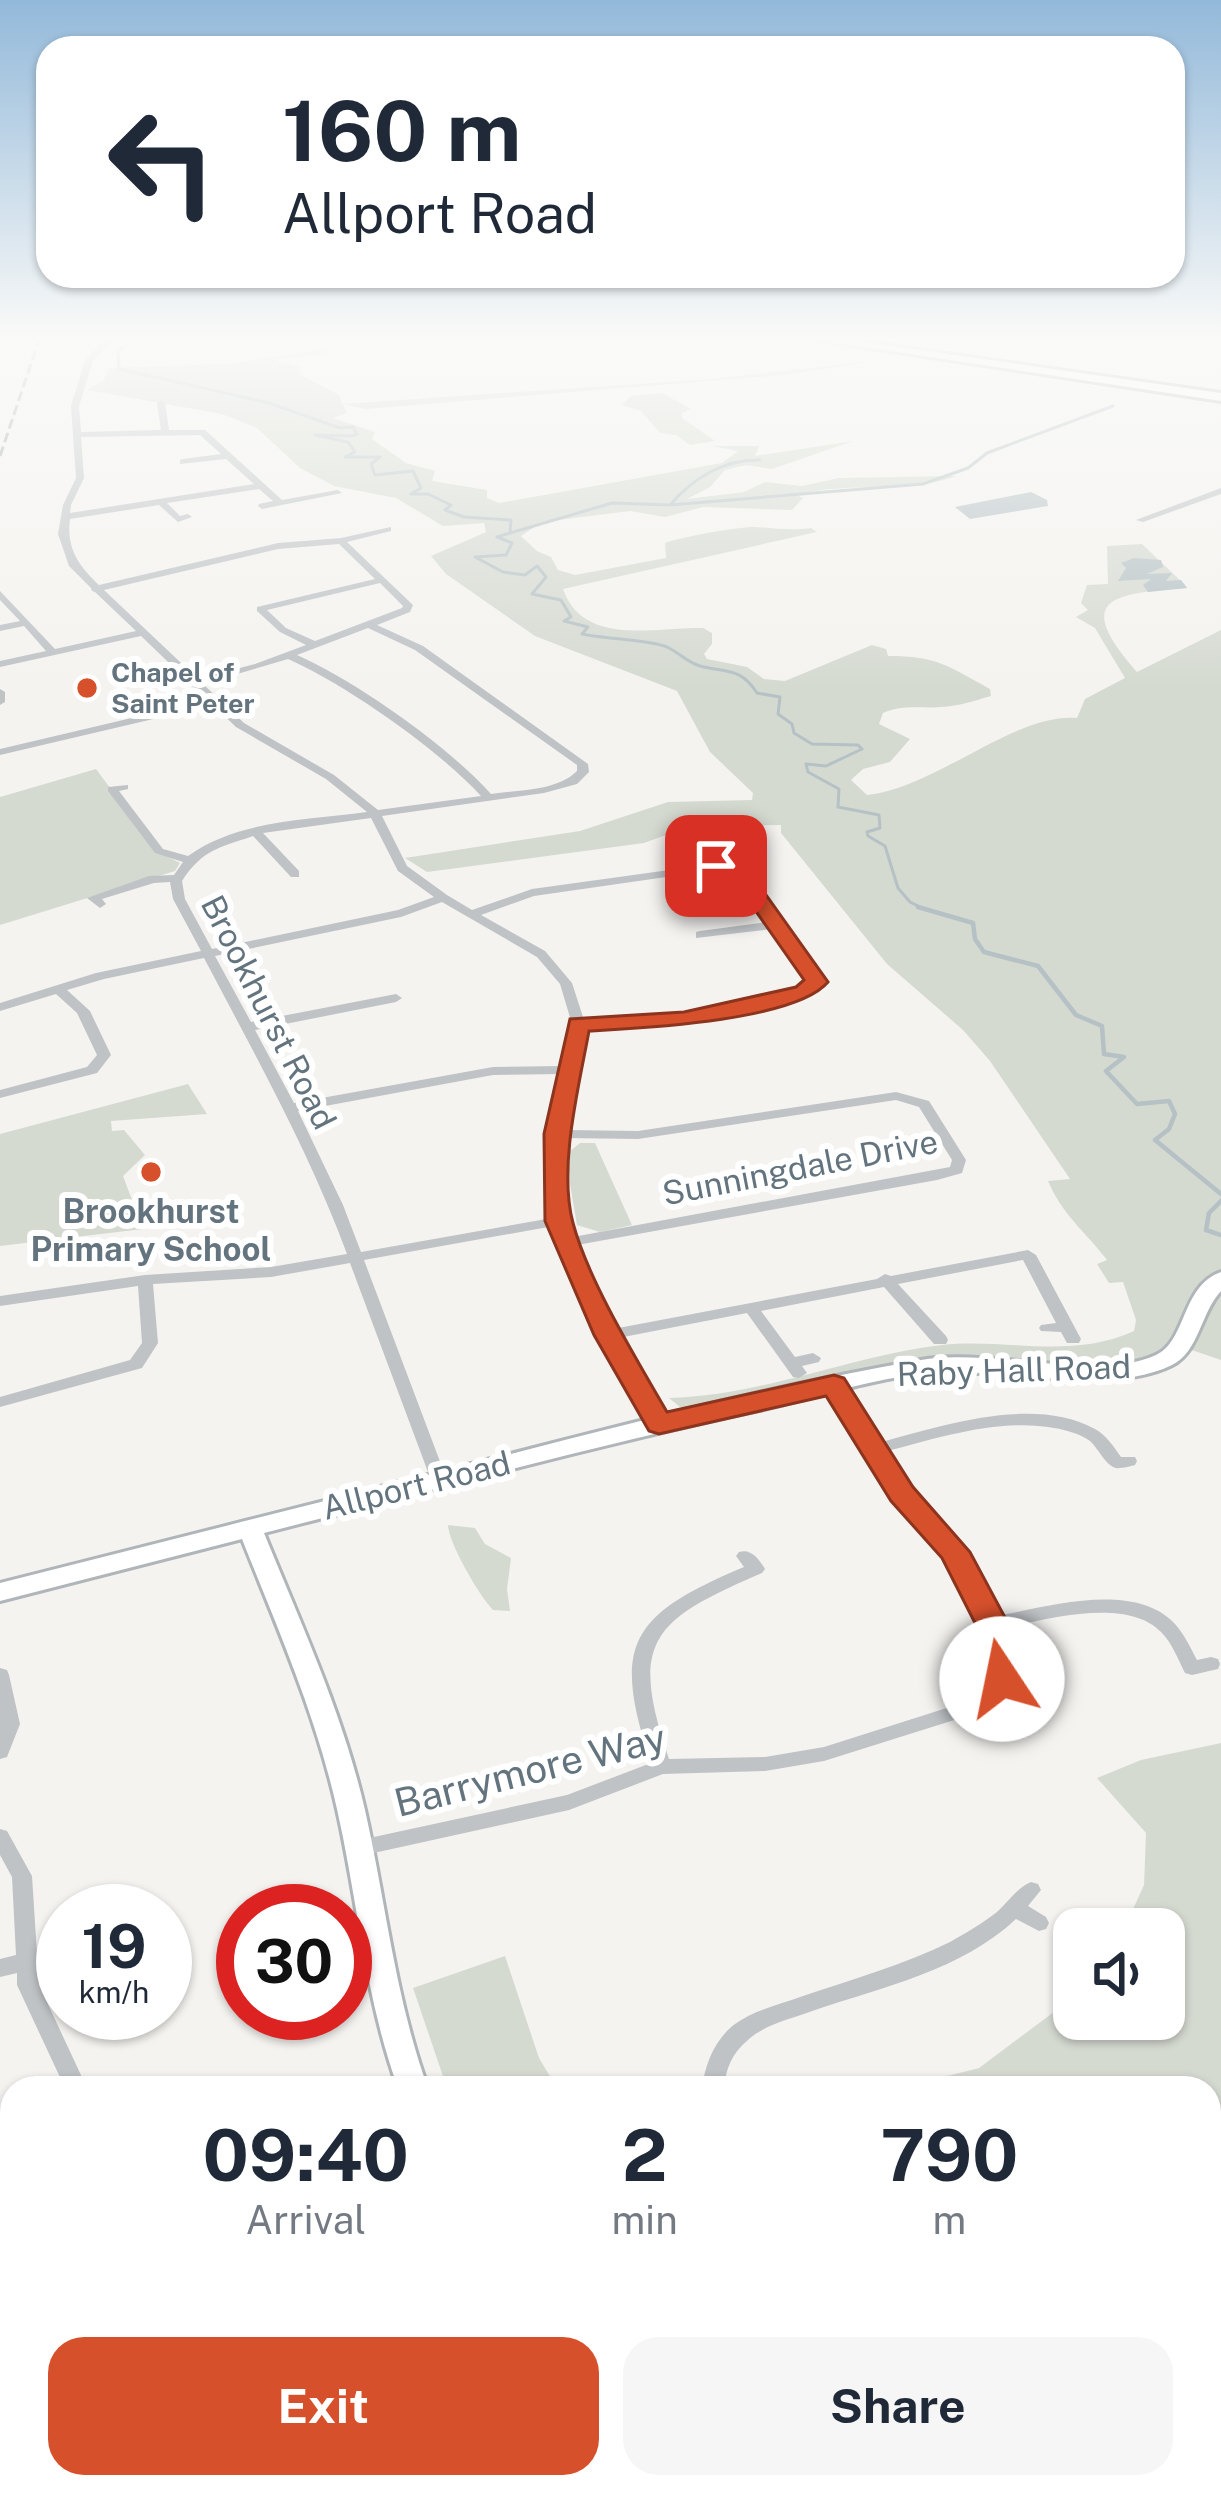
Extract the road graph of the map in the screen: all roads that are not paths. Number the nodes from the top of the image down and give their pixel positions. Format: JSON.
{"nodes":[{"id":1,"x":227,"y":456,"type":"edge"},
{"id":2,"x":78,"y":457,"type":"edge"},
{"id":3,"x":223,"y":457,"type":"edge"},
{"id":4,"x":184,"y":462,"type":"dead end"},
{"id":5,"x":260,"y":486,"type":"junction"},
{"id":6,"x":1221,"y":491,"type":"edge"},
{"id":7,"x":338,"y":494,"type":"dead end"},
{"id":8,"x":161,"y":502,"type":"junction"},
{"id":9,"x":280,"y":503,"type":"junction"},
{"id":10,"x":262,"y":506,"type":"dead end"},
{"id":11,"x":64,"y":517,"type":"junction"},
{"id":12,"x":178,"y":519,"type":"dead end"},
{"id":13,"x":1140,"y":520,"type":"dead end"},
{"id":14,"x":388,"y":529,"type":"dead end"},
{"id":15,"x":341,"y":541,"type":"junction"},
{"id":16,"x":382,"y":580,"type":"junction"},
{"id":17,"x":15,"y":589,"type":"dead end"},
{"id":18,"x":95,"y":590,"type":"junction"},
{"id":19,"x":0,"y":593,"type":"edge"},
{"id":20,"x":26,"y":622,"type":"junction"},
{"id":21,"x":371,"y":626,"type":"junction"},
{"id":22,"x":0,"y":628,"type":"edge"},
{"id":23,"x":140,"y":632,"type":"junction"},
{"id":24,"x":316,"y":645,"type":"junction"},
{"id":25,"x":52,"y":652,"type":"junction"},
{"id":26,"x":288,"y":655,"type":"junction"},
{"id":27,"x":0,"y":664,"type":"edge"},
{"id":28,"x":194,"y":684,"type":"junction"},
{"id":29,"x":0,"y":692,"type":"edge"},
{"id":30,"x":0,"y":702,"type":"edge"},
{"id":31,"x":212,"y":702,"type":"junction"},
{"id":32,"x":0,"y":752,"type":"edge"},
{"id":33,"x":124,"y":787,"type":"dead end"},
{"id":34,"x":488,"y":796,"type":"junction"},
{"id":35,"x":374,"y":812,"type":"junction"},
{"id":36,"x":255,"y":832,"type":"junction"},
{"id":37,"x":190,"y":860,"type":"junction"},
{"id":38,"x":286,"y":873,"type":"dead end"},
{"id":39,"x":178,"y":878,"type":"junction"},
{"id":40,"x":443,"y":898,"type":"junction"},
{"id":41,"x":100,"y":904,"type":"dead end"},
{"id":42,"x":472,"y":914,"type":"junction"},
{"id":43,"x":775,"y":925,"type":"junction"},
{"id":44,"x":700,"y":935,"type":"dead end"},
{"id":45,"x":208,"y":954,"type":"junction"},
{"id":46,"x":59,"y":990,"type":"junction"},
{"id":47,"x":396,"y":998,"type":"dead end"},
{"id":48,"x":0,"y":1007,"type":"edge"},
{"id":49,"x":579,"y":1024,"type":"junction"},
{"id":50,"x":248,"y":1028,"type":"junction"},
{"id":51,"x":567,"y":1070,"type":"junction"},
{"id":52,"x":0,"y":1094,"type":"edge"},
{"id":53,"x":290,"y":1108,"type":"junction"},
{"id":54,"x":557,"y":1134,"type":"junction"},
{"id":55,"x":559,"y":1221,"type":"junction"},
{"id":56,"x":571,"y":1242,"type":"junction"},
{"id":57,"x":353,"y":1256,"type":"junction"},
{"id":58,"x":884,"y":1279,"type":"junction"},
{"id":59,"x":1221,"y":1279,"type":"edge"},
{"id":60,"x":145,"y":1280,"type":"junction"},
{"id":61,"x":0,"y":1301,"type":"edge"},
{"id":62,"x":751,"y":1308,"type":"junction"},
{"id":63,"x":1047,"y":1328,"type":"dead end"},
{"id":64,"x":608,"y":1335,"type":"junction"},
{"id":65,"x":940,"y":1340,"type":"dead end"},
{"id":66,"x":812,"y":1358,"type":"dead end"},
{"id":67,"x":834,"y":1385,"type":"junction"},
{"id":68,"x":0,"y":1402,"type":"edge"},
{"id":69,"x":659,"y":1424,"type":"junction"},
{"id":70,"x":875,"y":1449,"type":"junction"},
{"id":71,"x":1129,"y":1461,"type":"dead end"},
{"id":72,"x":439,"y":1480,"type":"junction"},
{"id":73,"x":250,"y":1528,"type":"junction"},
{"id":74,"x":756,"y":1569,"type":"dead end"},
{"id":75,"x":0,"y":1592,"type":"edge"},
{"id":76,"x":992,"y":1623,"type":"junction"},
{"id":77,"x":1194,"y":1668,"type":"dead end"},
{"id":78,"x":0,"y":1675,"type":"edge"},
{"id":79,"x":0,"y":1752,"type":"edge"},
{"id":80,"x":662,"y":1767,"type":"junction"},
{"id":81,"x":0,"y":1837,"type":"edge"},
{"id":82,"x":360,"y":1849,"type":"junction"},
{"id":83,"x":1031,"y":1890,"type":"dead end"},
{"id":84,"x":1016,"y":1909,"type":"junction"},
{"id":85,"x":1039,"y":1923,"type":"dead end"},
{"id":86,"x":26,"y":1962,"type":"junction"},
{"id":87,"x":0,"y":1968,"type":"edge"},
{"id":88,"x":70,"y":2076,"type":"edge"},
{"id":89,"x":410,"y":2076,"type":"edge"},
{"id":90,"x":714,"y":2076,"type":"edge"}],
"edges":[{"from":1,"to":5,"type":"street"},
{"from":2,"to":11,"type":"street"},
{"from":3,"to":4,"type":"street"},
{"from":5,"to":8,"type":"street"},
{"from":5,"to":9,"type":"street"},
{"from":6,"to":13,"type":"street"},
{"from":7,"to":9,"type":"street"},
{"from":8,"to":11,"type":"street"},
{"from":8,"to":12,"type":"street"},
{"from":9,"to":10,"type":"street"},
{"from":11,"to":18,"type":"street"},
{"from":14,"to":15,"type":"street"},
{"from":15,"to":16,"type":"street"},
{"from":15,"to":18,"type":"street"},
{"from":16,"to":21,"type":"street"},
{"from":16,"to":24,"type":"street"},
{"from":17,"to":19,"type":"street"},
{"from":18,"to":23,"type":"street"},
{"from":19,"to":20,"type":"street"},
{"from":20,"to":22,"type":"street"},
{"from":20,"to":25,"type":"street"},
{"from":21,"to":24,"type":"street"},
{"from":21,"to":34,"type":"street","name":"Brookhurst Road"},
{"from":23,"to":25,"type":"street"},
{"from":23,"to":28,"type":"street"},
{"from":24,"to":26,"type":"street"},
{"from":25,"to":27,"type":"street"},
{"from":26,"to":28,"type":"street"},
{"from":26,"to":34,"type":"street"},
{"from":28,"to":31,"type":"street"},
{"from":29,"to":30,"type":"street"},
{"from":31,"to":32,"type":"street"},
{"from":31,"to":35,"type":"street"},
{"from":33,"to":37,"type":"street"},
{"from":34,"to":35,"type":"street","name":"Brookhurst Road"},
{"from":35,"to":36,"type":"street","name":"Brookhurst Road"},
{"from":35,"to":40,"type":"street"},
{"from":36,"to":37,"type":"street","name":"Brookhurst Road"},
{"from":36,"to":38,"type":"street"},
{"from":37,"to":39,"type":"street","name":"Brookhurst Road"},
{"from":39,"to":41,"type":"street"},
{"from":39,"to":45,"type":"street","name":"Brookhurst Road"},
{"from":40,"to":42,"type":"street"},
{"from":40,"to":45,"type":"street"},
{"from":42,"to":43,"type":"street"},
{"from":42,"to":49,"type":"street"},
{"from":43,"to":44,"type":"street"},
{"from":43,"to":49,"type":"street"},
{"from":45,"to":46,"type":"street"},
{"from":45,"to":50,"type":"street","name":"Brookhurst Road"},
{"from":46,"to":48,"type":"street"},
{"from":46,"to":52,"type":"street"},
{"from":47,"to":50,"type":"street"},
{"from":49,"to":51,"type":"street"},
{"from":50,"to":53,"type":"street","name":"Brookhurst Road"},
{"from":51,"to":53,"type":"street"},
{"from":51,"to":54,"type":"street"},
{"from":53,"to":57,"type":"street","name":"Brookhurst Road"},
{"from":54,"to":55,"type":"street"},
{"from":54,"to":56,"type":"street","name":"Sunningdale Drive"},
{"from":55,"to":56,"type":"street"},
{"from":55,"to":57,"type":"street"},
{"from":56,"to":64,"type":"street"},
{"from":57,"to":60,"type":"street"},
{"from":57,"to":72,"type":"street","name":"Brookhurst Road"},
{"from":58,"to":62,"type":"street"},
{"from":58,"to":63,"type":"street"},
{"from":58,"to":65,"type":"street"},
{"from":59,"to":67,"type":"street","name":"Raby Hall Road"},
{"from":60,"to":61,"type":"street"},
{"from":60,"to":68,"type":"street"},
{"from":62,"to":64,"type":"street"},
{"from":62,"to":66,"type":"street"},
{"from":64,"to":69,"type":"street"},
{"from":67,"to":69,"type":"street","name":"Allport Road"},
{"from":67,"to":70,"type":"street","name":"Barrymore Way"},
{"from":69,"to":72,"type":"street","name":"Allport Road"},
{"from":70,"to":71,"type":"street"},
{"from":70,"to":76,"type":"street","name":"Barrymore Way"},
{"from":72,"to":73,"type":"street","name":"Allport Road"},
{"from":73,"to":75,"type":"street","name":"Allport Road"},
{"from":73,"to":82,"type":"street"},
{"from":74,"to":80,"type":"street"},
{"from":76,"to":77,"type":"street"},
{"from":76,"to":80,"type":"street","name":"Barrymore Way"},
{"from":78,"to":79,"type":"street"},
{"from":80,"to":82,"type":"street","name":"Barrymore Way"},
{"from":81,"to":86,"type":"street"},
{"from":82,"to":89,"type":"street"},
{"from":83,"to":84,"type":"street"},
{"from":84,"to":85,"type":"street"},
{"from":84,"to":90,"type":"street"},
{"from":86,"to":87,"type":"street"},
{"from":86,"to":88,"type":"street"}]}
